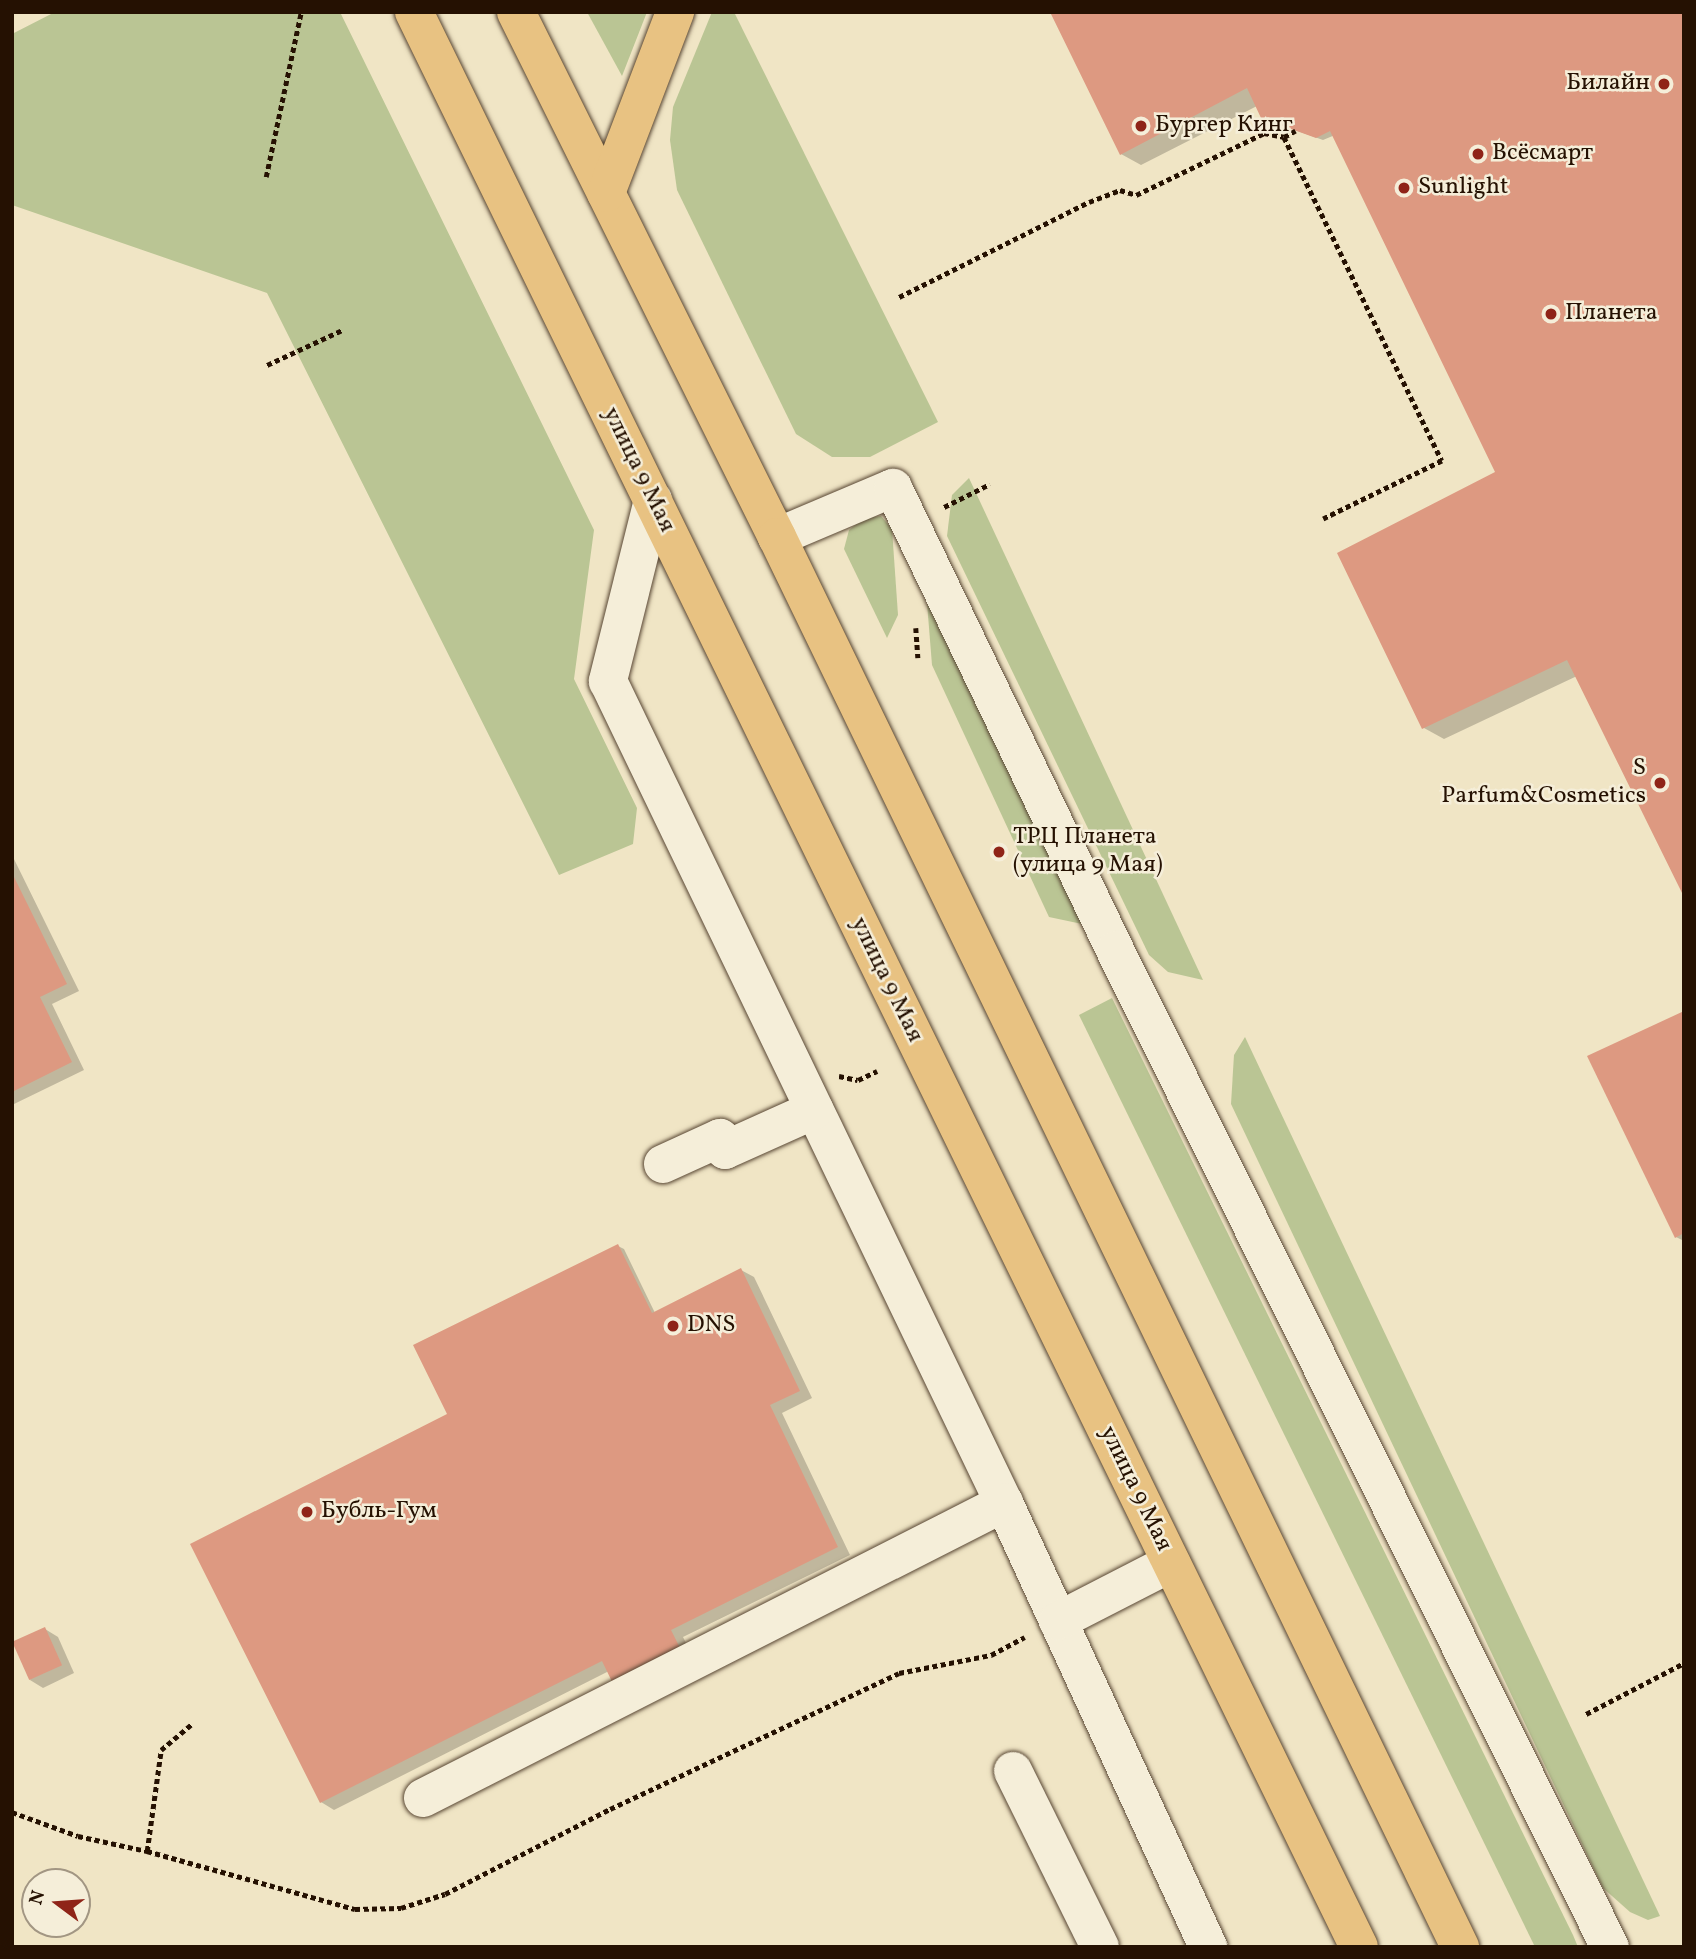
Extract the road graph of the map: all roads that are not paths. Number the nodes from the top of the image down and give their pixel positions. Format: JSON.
{"nodes":[{"id":1,"x":414,"y":12,"type":"edge"},
{"id":2,"x":516,"y":12,"type":"edge"},
{"id":3,"x":675,"y":12,"type":"edge"},
{"id":4,"x":606,"y":193,"type":"junction"},
{"id":5,"x":653,"y":500,"type":"junction"},
{"id":6,"x":778,"y":537,"type":"junction"},
{"id":7,"x":814,"y":1110,"type":"junction"},
{"id":8,"x":663,"y":1164,"type":"dead end"},
{"id":9,"x":1004,"y":1503,"type":"junction"},
{"id":10,"x":1171,"y":1563,"type":"junction"},
{"id":11,"x":1058,"y":1621,"type":"junction"},
{"id":12,"x":1013,"y":1772,"type":"dead end"},
{"id":13,"x":423,"y":1798,"type":"dead end"},
{"id":14,"x":1100,"y":1947,"type":"edge"},
{"id":15,"x":1209,"y":1947,"type":"edge"},
{"id":16,"x":1359,"y":1947,"type":"edge"},
{"id":17,"x":1460,"y":1947,"type":"edge"},
{"id":18,"x":1610,"y":1947,"type":"edge"}],
"edges":[{"from":1,"to":5,"type":"main road","name":"улица 9 Мая"},
{"from":2,"to":4,"type":"main road"},
{"from":3,"to":4,"type":"main road"},
{"from":4,"to":6,"type":"main road"},
{"from":5,"to":7,"type":"lane"},
{"from":5,"to":10,"type":"main road","name":"улица 9 Мая"},
{"from":6,"to":17,"type":"main road"},
{"from":6,"to":18,"type":"lane"},
{"from":7,"to":8,"type":"lane"},
{"from":7,"to":9,"type":"lane"},
{"from":9,"to":11,"type":"lane"},
{"from":9,"to":13,"type":"lane"},
{"from":10,"to":11,"type":"lane"},
{"from":10,"to":16,"type":"main road","name":"улица 9 Мая"},
{"from":11,"to":15,"type":"lane"},
{"from":12,"to":14,"type":"lane"}]}
